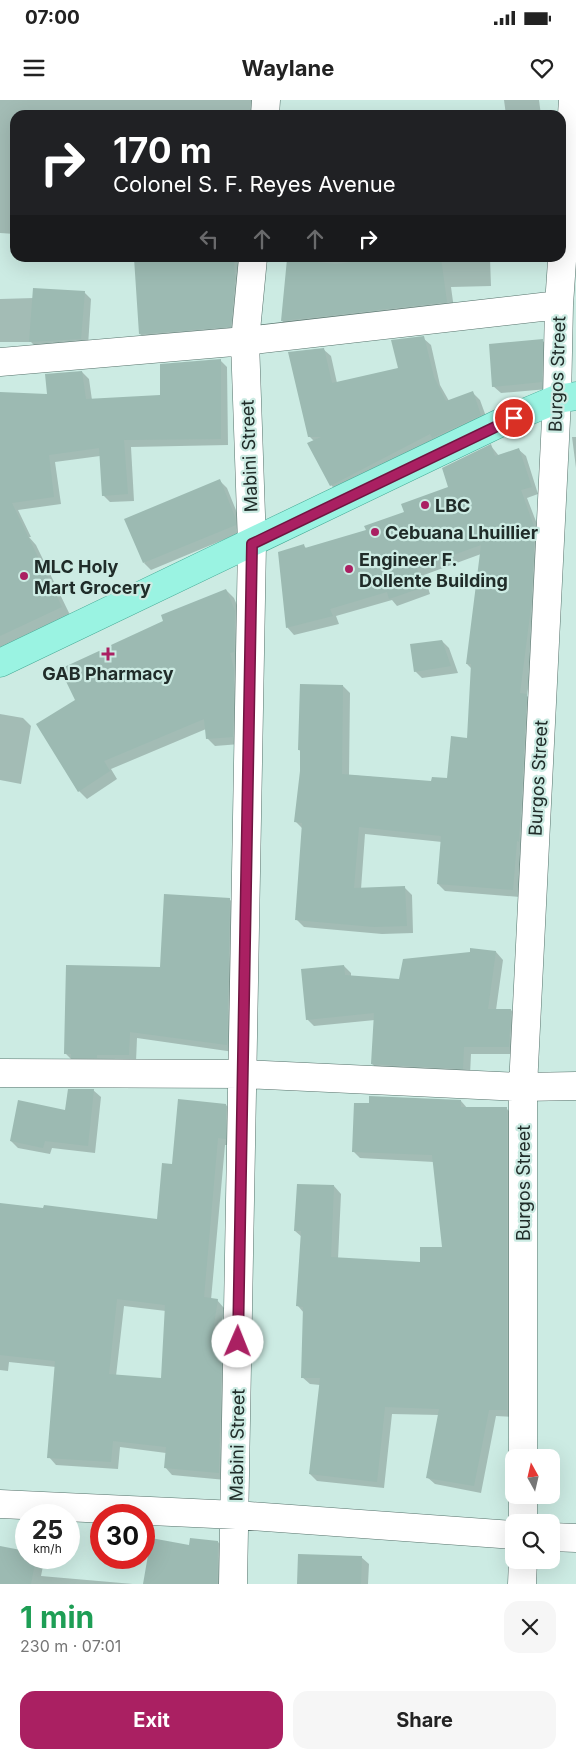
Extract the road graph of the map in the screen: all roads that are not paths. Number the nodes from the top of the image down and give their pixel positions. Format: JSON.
{"nodes":[{"id":1,"x":573,"y":100,"type":"edge"},
{"id":2,"x":566,"y":202,"type":"edge"},
{"id":3,"x":252,"y":262,"type":"edge"},
{"id":4,"x":562,"y":262,"type":"edge"},
{"id":5,"x":559,"y":305,"type":"junction"},
{"id":6,"x":245,"y":341,"type":"junction"},
{"id":7,"x":0,"y":362,"type":"edge"},
{"id":8,"x":567,"y":398,"type":"edge"},
{"id":9,"x":252,"y":544,"type":"junction"},
{"id":10,"x":0,"y":663,"type":"edge"},
{"id":11,"x":0,"y":1073,"type":"edge"},
{"id":12,"x":243,"y":1074,"type":"junction"},
{"id":13,"x":576,"y":1086,"type":"edge"},
{"id":14,"x":523,"y":1088,"type":"junction"},
{"id":15,"x":523,"y":1449,"type":"edge"},
{"id":16,"x":0,"y":1504,"type":"edge"},
{"id":17,"x":236,"y":1515,"type":"junction"},
{"id":18,"x":505,"y":1534,"type":"edge"},
{"id":19,"x":560,"y":1537,"type":"edge"},
{"id":20,"x":576,"y":1538,"type":"edge"},
{"id":21,"x":523,"y":1569,"type":"edge"},
{"id":22,"x":233,"y":1584,"type":"edge"},
{"id":23,"x":522,"y":1584,"type":"edge"}],
"edges":[{"from":1,"to":2,"type":"street","name":"Burgos Street"},
{"from":3,"to":6,"type":"street","name":"Mabini Street"},
{"from":4,"to":5,"type":"street","name":"Burgos Street"},
{"from":5,"to":6,"type":"street"},
{"from":5,"to":8,"type":"street","name":"Burgos Street"},
{"from":6,"to":7,"type":"street"},
{"from":6,"to":9,"type":"street","name":"Mabini Street"},
{"from":8,"to":9,"type":"main road"},
{"from":8,"to":14,"type":"street","name":"Burgos Street"},
{"from":9,"to":10,"type":"main road"},
{"from":9,"to":12,"type":"street","name":"Mabini Street"},
{"from":11,"to":12,"type":"street"},
{"from":12,"to":14,"type":"street"},
{"from":12,"to":17,"type":"street","name":"Mabini Street"},
{"from":13,"to":14,"type":"street"},
{"from":14,"to":15,"type":"street","name":"Burgos Street"},
{"from":16,"to":17,"type":"street"},
{"from":17,"to":18,"type":"street"},
{"from":17,"to":22,"type":"street","name":"Mabini Street"},
{"from":19,"to":20,"type":"street"},
{"from":21,"to":23,"type":"street"}]}
